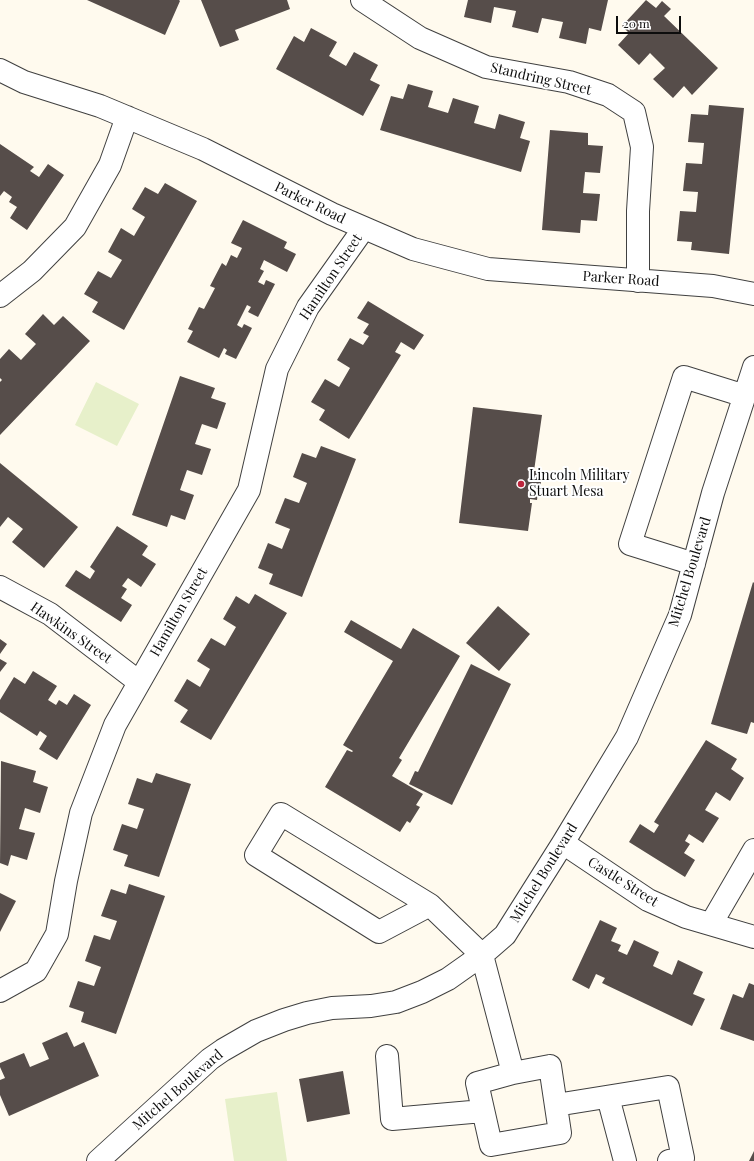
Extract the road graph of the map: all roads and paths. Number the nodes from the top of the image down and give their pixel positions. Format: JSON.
{"nodes":[{"id":1,"x":362,"y":0,"type":"edge"},
{"id":2,"x":0,"y":70,"type":"edge"},
{"id":3,"x":127,"y":117,"type":"junction"},
{"id":4,"x":364,"y":228,"type":"junction"},
{"id":5,"x":638,"y":281,"type":"junction"},
{"id":6,"x":2,"y":289,"type":"edge"},
{"id":7,"x":754,"y":294,"type":"edge"},
{"id":8,"x":754,"y":367,"type":"edge"},
{"id":9,"x":745,"y":396,"type":"junction"},
{"id":10,"x":694,"y":564,"type":"junction"},
{"id":11,"x":0,"y":587,"type":"edge"},
{"id":12,"x":139,"y":682,"type":"junction"},
{"id":13,"x":563,"y":843,"type":"junction"},
{"id":14,"x":754,"y":850,"type":"edge"},
{"id":15,"x":430,"y":905,"type":"junction"},
{"id":16,"x":711,"y":924,"type":"junction"},
{"id":17,"x":754,"y":937,"type":"edge"},
{"id":18,"x":482,"y":955,"type":"junction"},
{"id":19,"x":0,"y":991,"type":"edge"},
{"id":20,"x":387,"y":1056,"type":"dead end"},
{"id":21,"x":513,"y":1073,"type":"junction"},
{"id":22,"x":608,"y":1097,"type":"junction"},
{"id":23,"x":556,"y":1105,"type":"junction"},
{"id":24,"x":483,"y":1111,"type":"junction"},
{"id":25,"x":98,"y":1161,"type":"edge"},
{"id":26,"x":624,"y":1161,"type":"edge"},
{"id":27,"x":669,"y":1161,"type":"edge"}],
"edges":[{"from":1,"to":5,"type":"street","name":"Standring Street"},
{"from":2,"to":3,"type":"street","name":"Parker Road"},
{"from":3,"to":4,"type":"street","name":"Parker Road"},
{"from":3,"to":6,"type":"street"},
{"from":4,"to":5,"type":"street","name":"Parker Road"},
{"from":4,"to":12,"type":"street","name":"Hamilton Street"},
{"from":5,"to":7,"type":"street","name":"Parker Road"},
{"from":8,"to":9,"type":"street","name":"Mitchel Boulevard"},
{"from":9,"to":10,"type":"street","name":"Mitchel Boulevard"},
{"from":9,"to":10,"type":"street"},
{"from":10,"to":13,"type":"street","name":"Mitchel Boulevard"},
{"from":11,"to":12,"type":"street","name":"Hawkins Street"},
{"from":12,"to":19,"type":"street","name":"Hamilton Street"},
{"from":13,"to":16,"type":"street","name":"Castle Street"},
{"from":13,"to":18,"type":"street","name":"Mitchel Boulevard"},
{"from":14,"to":16,"type":"street"},
{"from":15,"to":15,"type":"street"},
{"from":15,"to":18,"type":"street"},
{"from":16,"to":17,"type":"street","name":"Castle Street"},
{"from":18,"to":21,"type":"street"},
{"from":18,"to":25,"type":"street","name":"Mitchel Boulevard"},
{"from":20,"to":24,"type":"street"},
{"from":21,"to":23,"type":"street"},
{"from":21,"to":24,"type":"street"},
{"from":22,"to":23,"type":"street"},
{"from":22,"to":26,"type":"street"},
{"from":22,"to":27,"type":"street"},
{"from":23,"to":24,"type":"street"}]}
